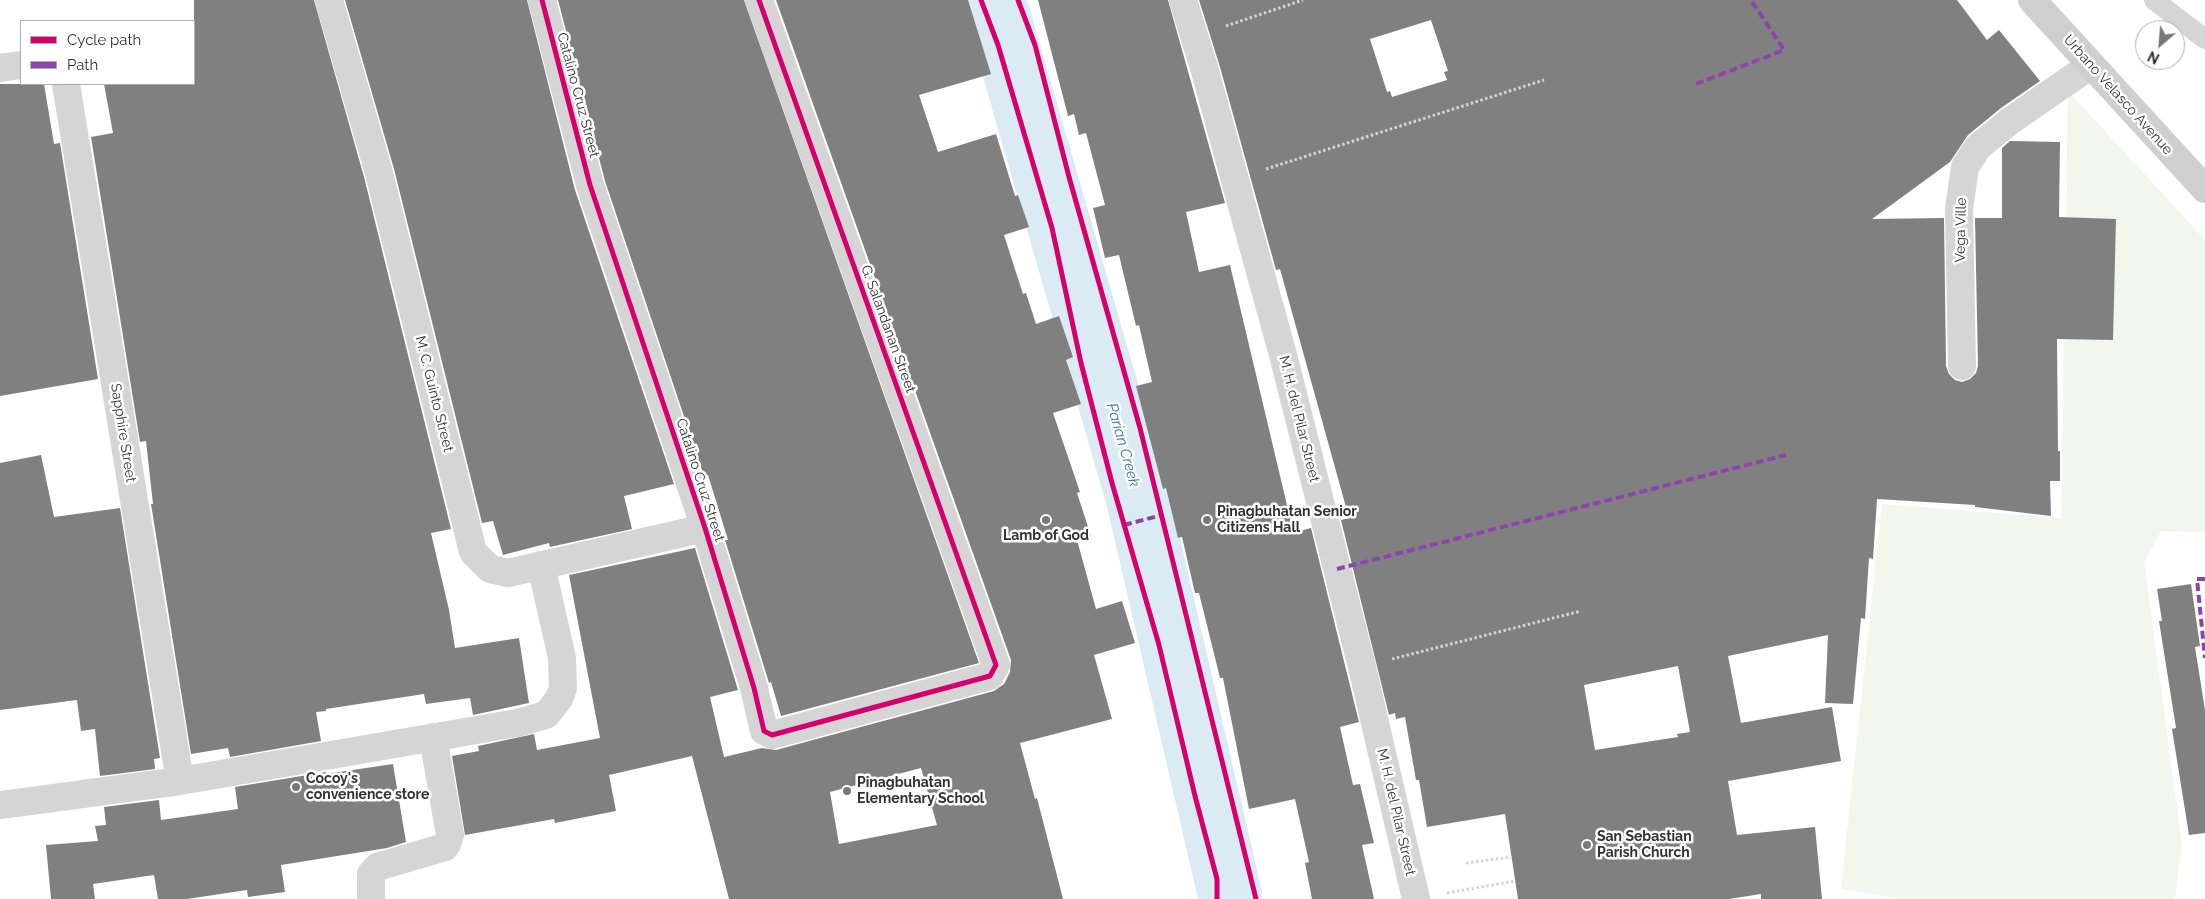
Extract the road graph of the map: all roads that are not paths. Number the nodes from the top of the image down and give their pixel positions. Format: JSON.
{"nodes":[{"id":1,"x":329,"y":0,"type":"edge"},
{"id":2,"x":542,"y":0,"type":"edge"},
{"id":3,"x":759,"y":0,"type":"edge"},
{"id":4,"x":1182,"y":0,"type":"edge"},
{"id":5,"x":2032,"y":0,"type":"edge"},
{"id":6,"x":2154,"y":0,"type":"edge"},
{"id":7,"x":2205,"y":39,"type":"edge"},
{"id":8,"x":20,"y":65,"type":"edge"},
{"id":9,"x":2091,"y":65,"type":"junction"},
{"id":10,"x":0,"y":68,"type":"edge"},
{"id":11,"x":66,"y":85,"type":"edge"},
{"id":12,"x":2205,"y":190,"type":"edge"},
{"id":13,"x":1962,"y":366,"type":"dead end"},
{"id":14,"x":705,"y":528,"type":"junction"},
{"id":15,"x":541,"y":565,"type":"junction"},
{"id":16,"x":996,"y":665,"type":"joint"},
{"id":17,"x":433,"y":736,"type":"junction"},
{"id":18,"x":180,"y":782,"type":"junction"},
{"id":19,"x":0,"y":805,"type":"edge"},
{"id":20,"x":1427,"y":897,"type":"edge"},
{"id":21,"x":371,"y":899,"type":"edge"}],
"edges":[{"from":1,"to":15,"type":"street","name":"M. C. Guinto Street"},
{"from":2,"to":14,"type":"street","name":"Catalino Cruz Street"},
{"from":3,"to":16,"type":"street","name":"G. Salandanan Street"},
{"from":4,"to":20,"type":"street","name":"M. H. del Pilar Street"},
{"from":5,"to":9,"type":"main road","name":"Urbano Velasco Avenue"},
{"from":6,"to":7,"type":"lane"},
{"from":8,"to":10,"type":"street"},
{"from":9,"to":12,"type":"main road","name":"Urbano Velasco Avenue"},
{"from":9,"to":13,"type":"street","name":"Vega Ville"},
{"from":11,"to":18,"type":"street","name":"Sapphire Street"},
{"from":14,"to":15,"type":"street","name":"M. C. Guinto Street"},
{"from":14,"to":16,"type":"street","name":"Catalino Cruz Street"},
{"from":15,"to":17,"type":"street"},
{"from":17,"to":18,"type":"street"},
{"from":17,"to":21,"type":"street"},
{"from":18,"to":19,"type":"street"}]}
